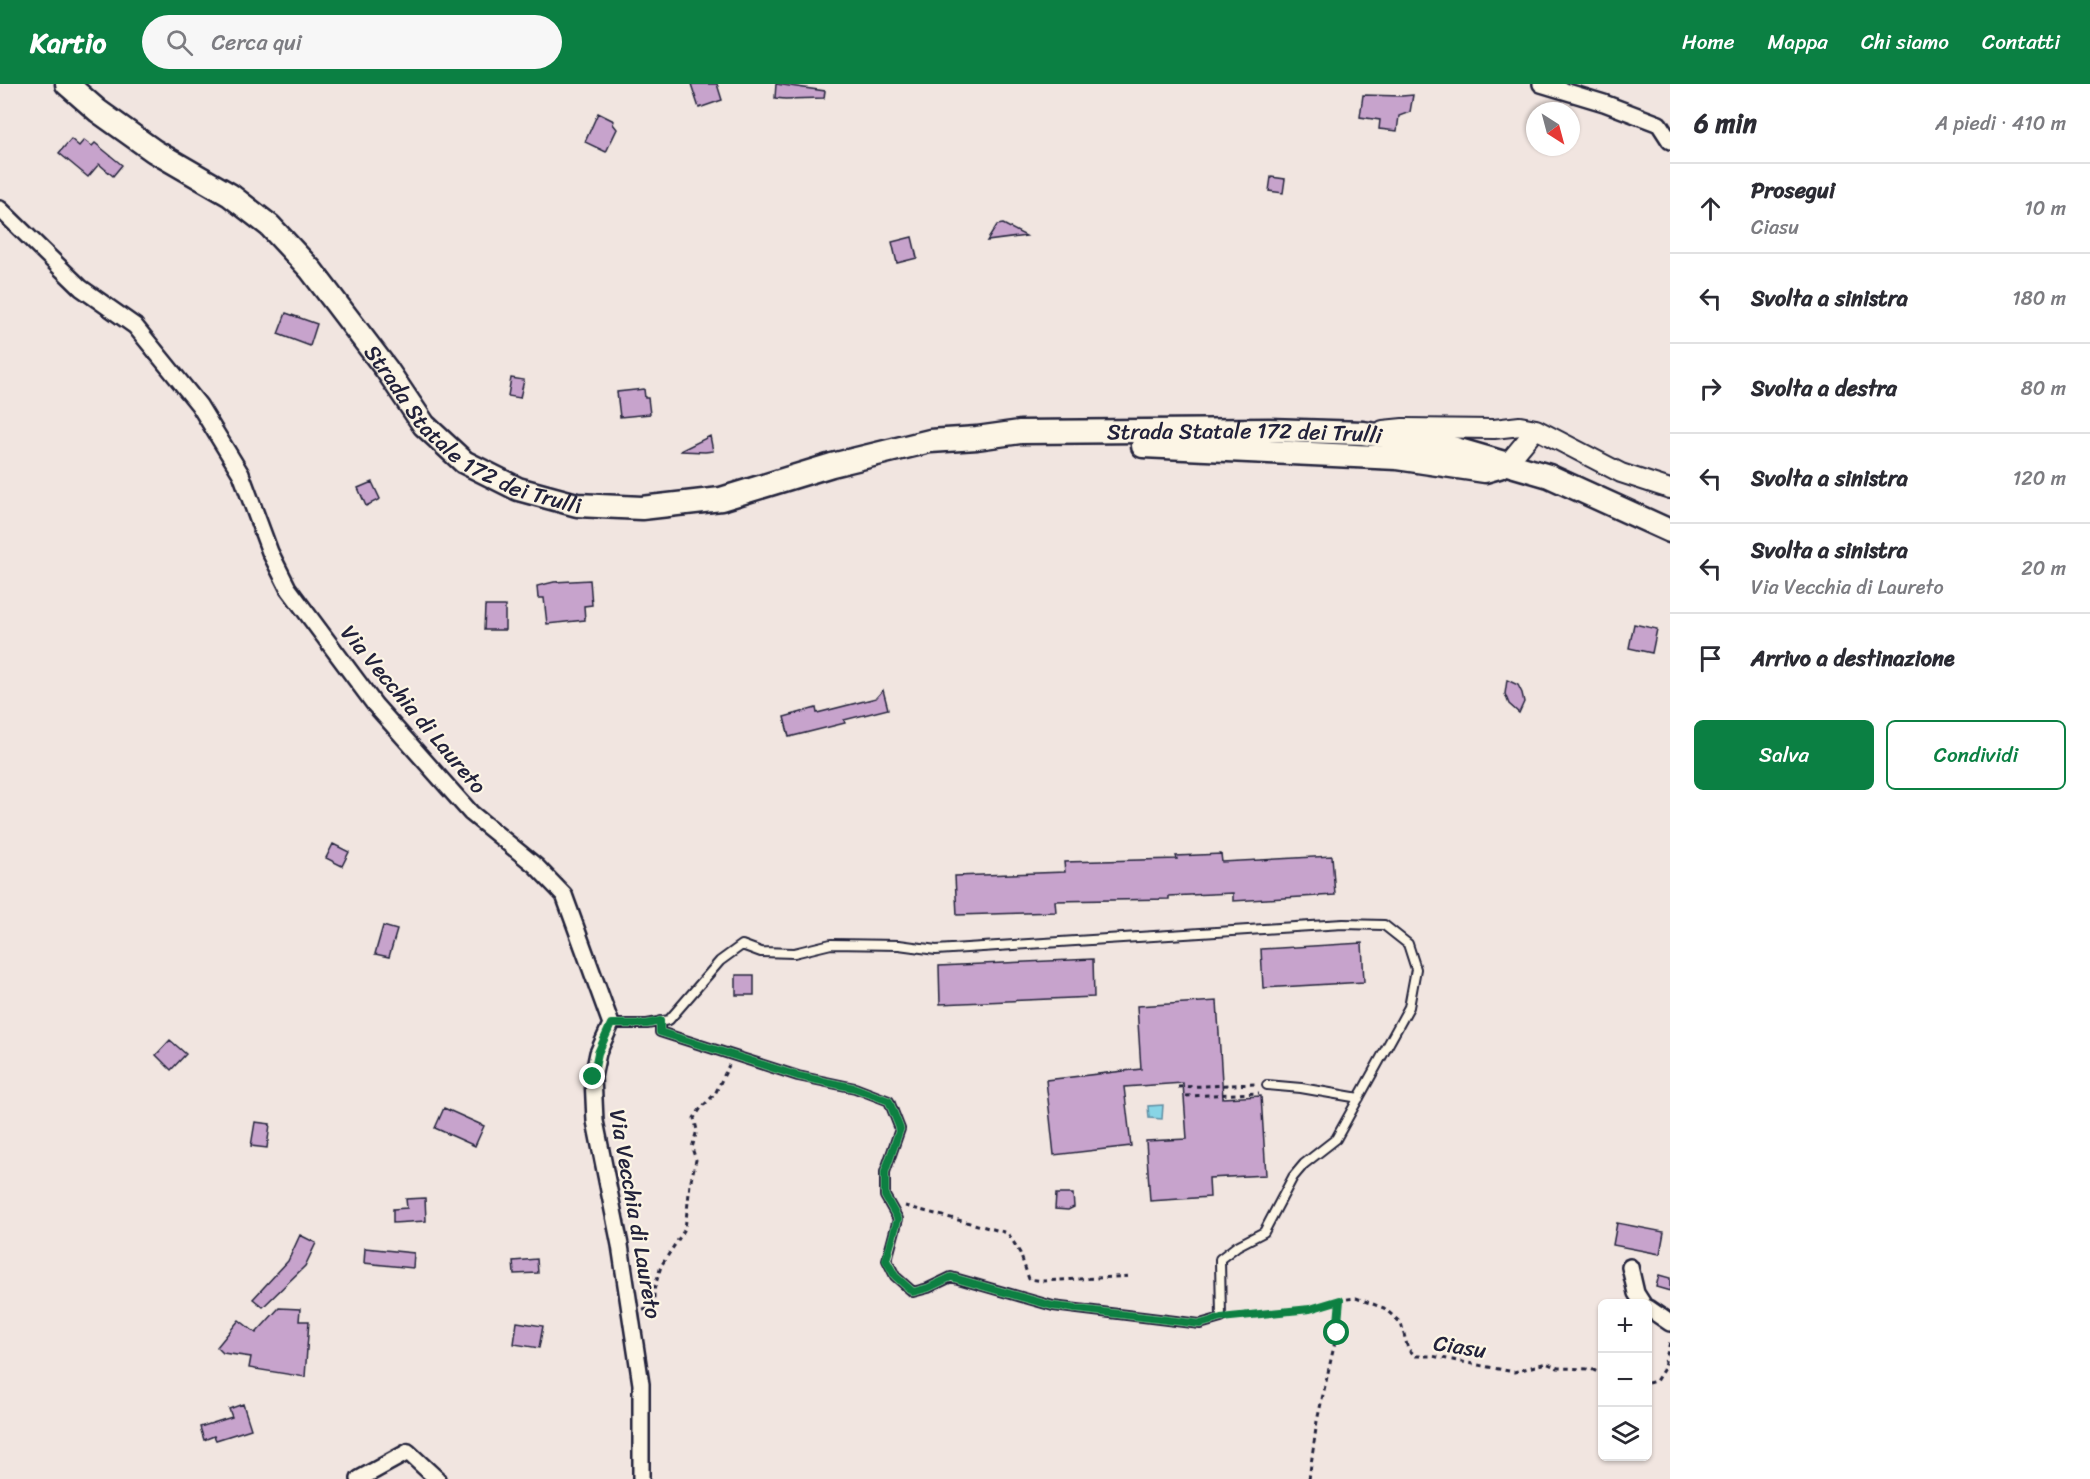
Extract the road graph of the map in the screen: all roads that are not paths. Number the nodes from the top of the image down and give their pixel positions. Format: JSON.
{"nodes":[{"id":1,"x":67,"y":84,"type":"edge"},
{"id":2,"x":1541,"y":84,"type":"edge"},
{"id":3,"x":1670,"y":141,"type":"edge"},
{"id":4,"x":0,"y":209,"type":"edge"},
{"id":5,"x":1494,"y":429,"type":"junction"},
{"id":6,"x":1536,"y":429,"type":"junction"},
{"id":7,"x":1363,"y":433,"type":"junction"},
{"id":8,"x":977,"y":438,"type":"junction"},
{"id":9,"x":1482,"y":456,"type":"junction"},
{"id":10,"x":1507,"y":464,"type":"junction"},
{"id":11,"x":1670,"y":489,"type":"edge"},
{"id":12,"x":1670,"y":531,"type":"edge"},
{"id":13,"x":660,"y":1021,"type":"junction"},
{"id":14,"x":611,"y":1024,"type":"junction"},
{"id":15,"x":1269,"y":1085,"type":"road end"},
{"id":16,"x":1359,"y":1098,"type":"junction"},
{"id":17,"x":1630,"y":1267,"type":"dead end"},
{"id":18,"x":1640,"y":1299,"type":"edge"},
{"id":19,"x":1652,"y":1311,"type":"edge"},
{"id":20,"x":1670,"y":1323,"type":"edge"},
{"id":21,"x":359,"y":1479,"type":"edge"},
{"id":22,"x":437,"y":1479,"type":"edge"},
{"id":23,"x":641,"y":1479,"type":"edge"}],
"edges":[{"from":1,"to":8,"type":"main road","name":"Strada Statale 172 dei Trulli"},
{"from":2,"to":3,"type":"street"},
{"from":4,"to":14,"type":"street","name":"Via Vecchia di Laureto"},
{"from":5,"to":6,"type":"street"},
{"from":5,"to":7,"type":"street"},
{"from":5,"to":9,"type":"street"},
{"from":6,"to":10,"type":"street"},
{"from":6,"to":11,"type":"street"},
{"from":7,"to":8,"type":"main road","name":"Strada Statale 172 dei Trulli"},
{"from":7,"to":9,"type":"main road","name":"Strada Statale 172 dei Trulli"},
{"from":8,"to":10,"type":"main road","name":"Strada Statale 172 dei Trulli"},
{"from":9,"to":10,"type":"main road","name":"Strada Statale 172 dei Trulli"},
{"from":10,"to":12,"type":"main road","name":"Strada Statale 172 dei Trulli"},
{"from":13,"to":14,"type":"lane"},
{"from":13,"to":16,"type":"lane"},
{"from":13,"to":16,"type":"lane"},
{"from":14,"to":23,"type":"street","name":"Via Vecchia di Laureto"},
{"from":15,"to":16,"type":"lane"},
{"from":17,"to":18,"type":"street"},
{"from":19,"to":20,"type":"street"},
{"from":21,"to":22,"type":"street"}]}
